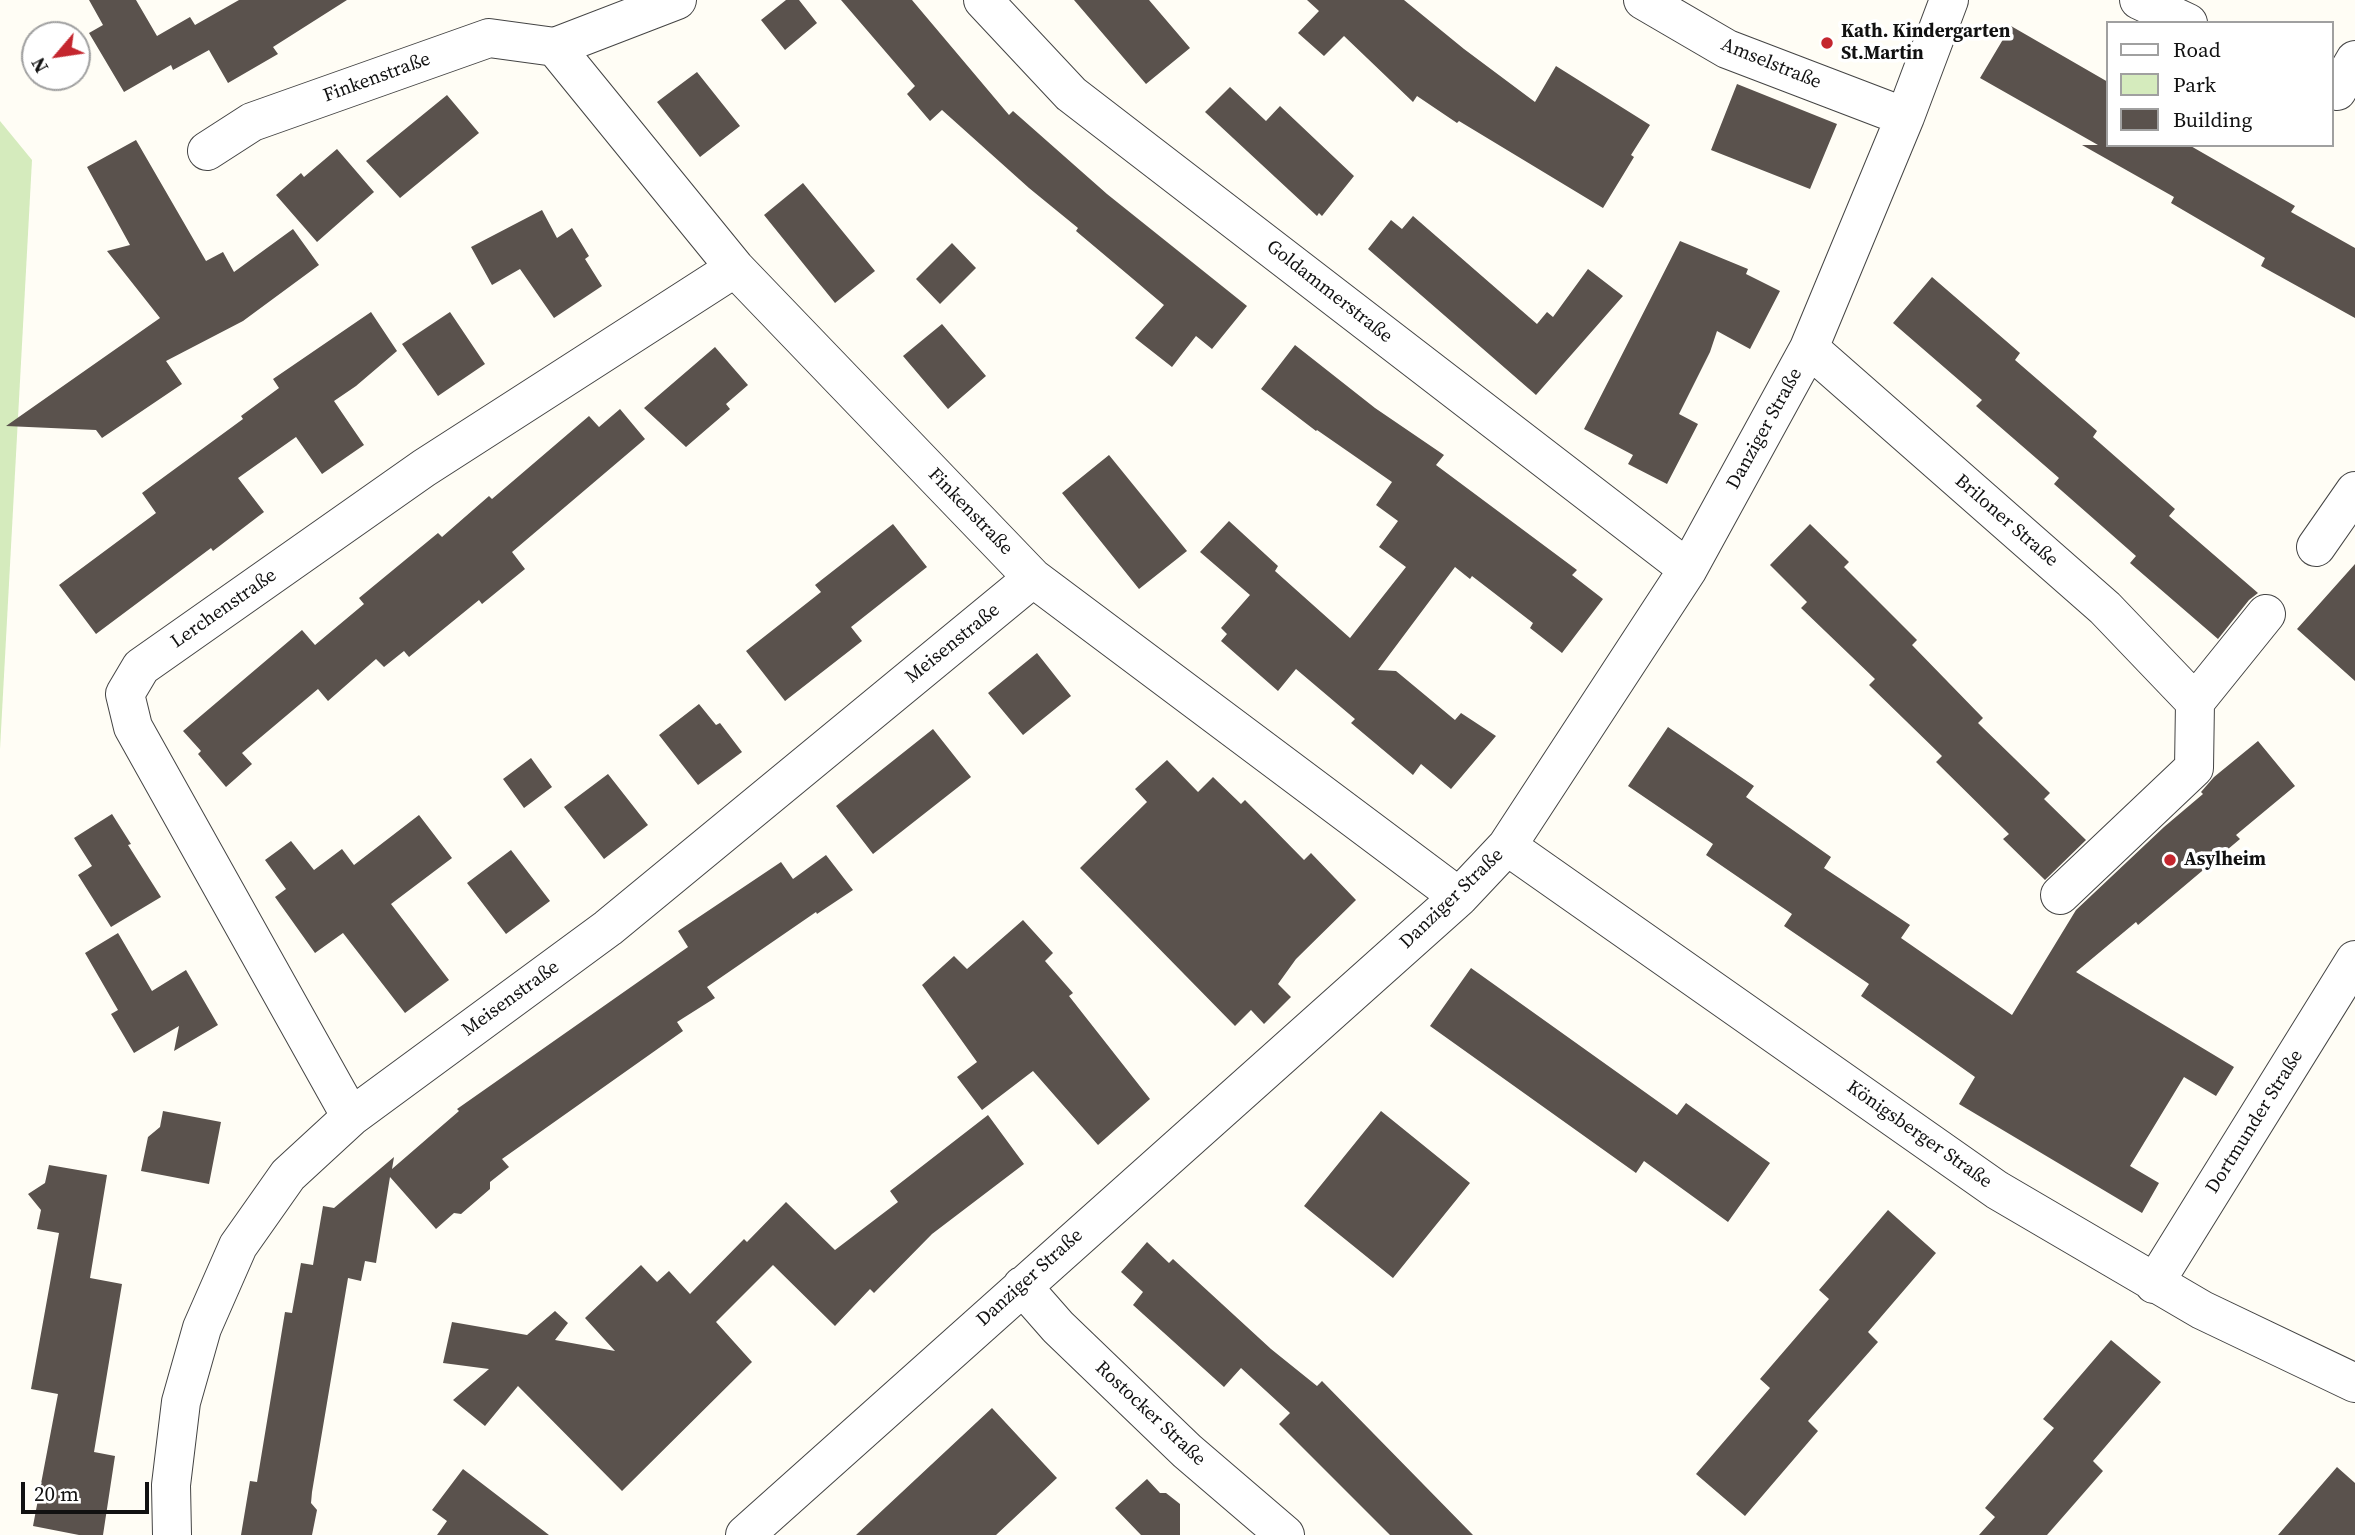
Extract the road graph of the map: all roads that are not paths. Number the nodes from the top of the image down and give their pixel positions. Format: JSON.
{"nodes":[{"id":1,"x":677,"y":0,"type":"edge"},
{"id":2,"x":983,"y":0,"type":"edge"},
{"id":3,"x":1643,"y":0,"type":"edge"},
{"id":4,"x":1949,"y":0,"type":"edge"},
{"id":5,"x":2139,"y":0,"type":"edge"},
{"id":6,"x":2184,"y":21,"type":"edge"},
{"id":7,"x":555,"y":47,"type":"junction"},
{"id":8,"x":1905,"y":117,"type":"junction"},
{"id":9,"x":207,"y":151,"type":"dead end"},
{"id":10,"x":736,"y":268,"type":"junction"},
{"id":11,"x":1809,"y":348,"type":"junction"},
{"id":12,"x":2355,"y":491,"type":"edge"},
{"id":13,"x":2316,"y":547,"type":"dead end"},
{"id":14,"x":1688,"y":569,"type":"junction"},
{"id":15,"x":1033,"y":578,"type":"junction"},
{"id":16,"x":2266,"y":614,"type":"dead end"},
{"id":17,"x":2195,"y":702,"type":"junction"},
{"id":18,"x":1507,"y":846,"type":"junction"},
{"id":19,"x":2060,"y":895,"type":"dead end"},
{"id":20,"x":1459,"y":897,"type":"junction"},
{"id":21,"x":2355,"y":960,"type":"edge"},
{"id":22,"x":351,"y":1118,"type":"junction"},
{"id":23,"x":2154,"y":1284,"type":"junction"},
{"id":24,"x":1022,"y":1286,"type":"junction"},
{"id":25,"x":2355,"y":1383,"type":"edge"},
{"id":26,"x":172,"y":1535,"type":"edge"},
{"id":27,"x":745,"y":1535,"type":"edge"},
{"id":28,"x":1285,"y":1535,"type":"edge"}],
"edges":[{"from":1,"to":7,"type":"street","name":"Finkenstraße"},
{"from":2,"to":14,"type":"street","name":"Goldammerstraße"},
{"from":3,"to":8,"type":"street","name":"Amselstraße"},
{"from":4,"to":8,"type":"street","name":"Danziger Straße"},
{"from":5,"to":6,"type":"street"},
{"from":7,"to":9,"type":"street","name":"Finkenstraße"},
{"from":7,"to":10,"type":"street","name":"Finkenstraße"},
{"from":8,"to":11,"type":"street","name":"Danziger Straße"},
{"from":10,"to":15,"type":"street","name":"Finkenstraße"},
{"from":10,"to":22,"type":"street","name":"Lerchenstraße"},
{"from":11,"to":14,"type":"street","name":"Danziger Straße"},
{"from":11,"to":17,"type":"street","name":"Briloner Straße"},
{"from":12,"to":13,"type":"street"},
{"from":14,"to":18,"type":"street","name":"Danziger Straße"},
{"from":15,"to":20,"type":"street","name":"Finkenstraße"},
{"from":15,"to":22,"type":"street","name":"Meisenstraße"},
{"from":16,"to":17,"type":"street"},
{"from":17,"to":19,"type":"street"},
{"from":18,"to":20,"type":"street","name":"Danziger Straße"},
{"from":18,"to":23,"type":"street","name":"Königsberger Straße"},
{"from":20,"to":24,"type":"street","name":"Danziger Straße"},
{"from":21,"to":23,"type":"street","name":"Dortmunder Straße"},
{"from":22,"to":26,"type":"street","name":"Meisenstraße"},
{"from":23,"to":25,"type":"street","name":"Königsberger Straße"},
{"from":24,"to":27,"type":"street","name":"Danziger Straße"},
{"from":24,"to":28,"type":"street","name":"Rostocker Straße"}]}
